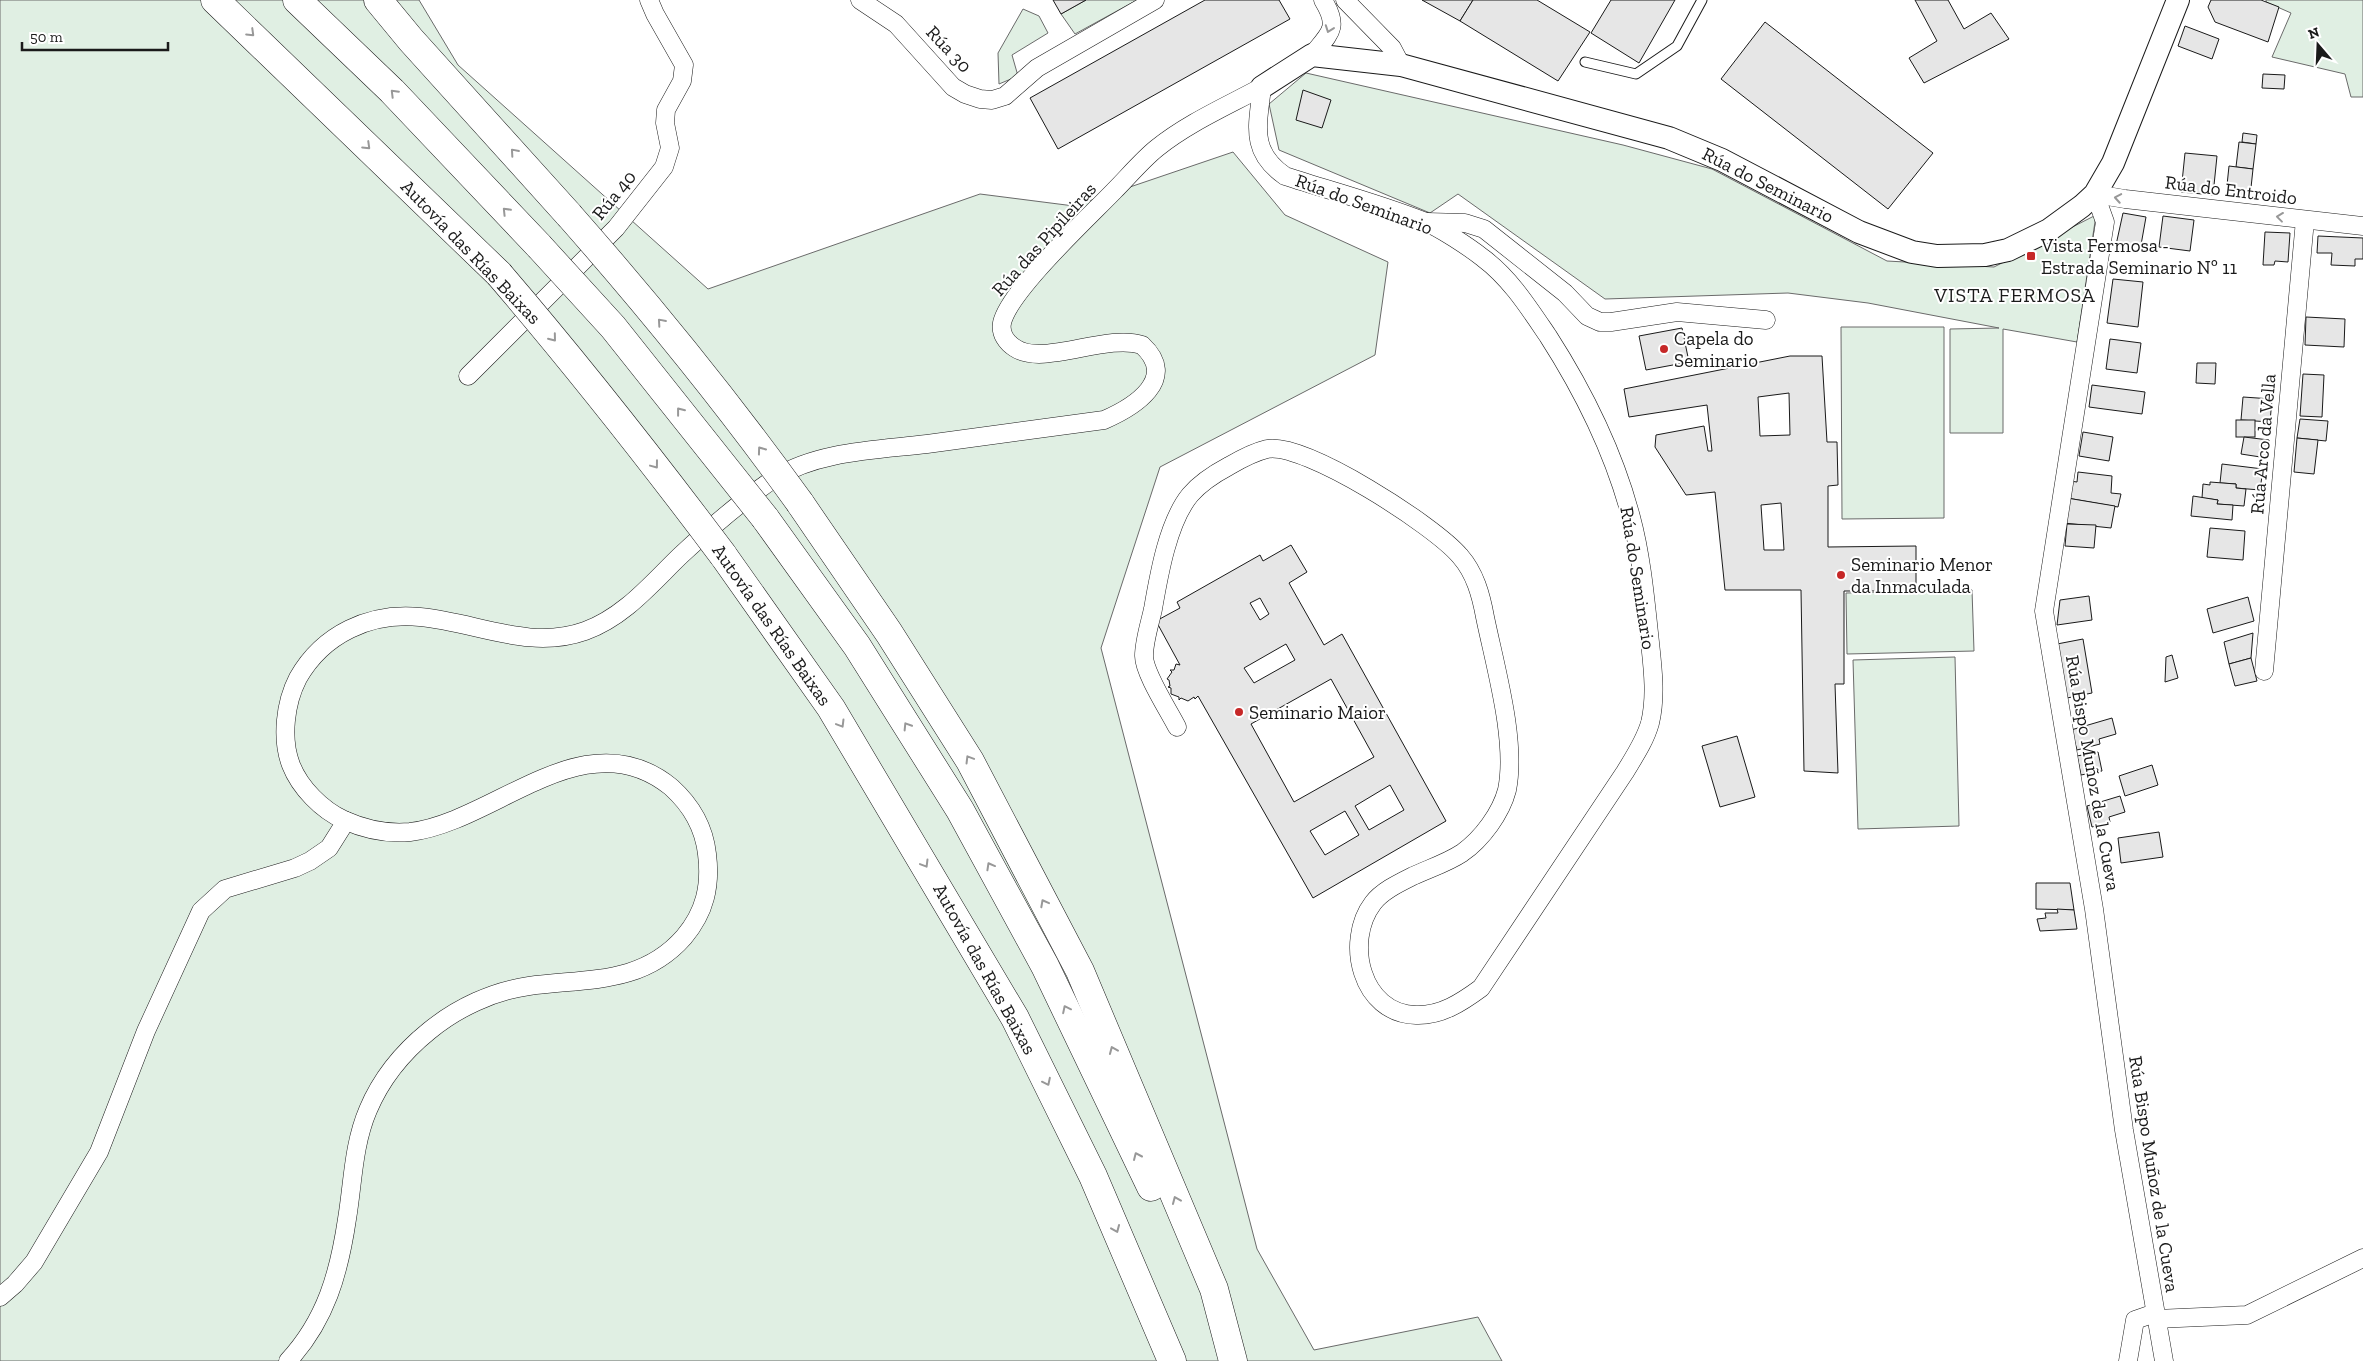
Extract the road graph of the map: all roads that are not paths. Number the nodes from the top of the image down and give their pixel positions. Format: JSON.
{"nodes":[{"id":1,"x":215,"y":0,"type":"edge"},
{"id":2,"x":297,"y":0,"type":"edge"},
{"id":3,"x":378,"y":0,"type":"edge"},
{"id":4,"x":649,"y":0,"type":"edge"},
{"id":5,"x":860,"y":0,"type":"edge"},
{"id":6,"x":1155,"y":0,"type":"edge"},
{"id":7,"x":1323,"y":0,"type":"edge"},
{"id":8,"x":1345,"y":0,"type":"edge"},
{"id":9,"x":1702,"y":0,"type":"edge"},
{"id":10,"x":2178,"y":0,"type":"edge"},
{"id":11,"x":1312,"y":56,"type":"junction"},
{"id":12,"x":1585,"y":62,"type":"dead end"},
{"id":13,"x":1401,"y":65,"type":"junction"},
{"id":14,"x":1262,"y":87,"type":"junction"},
{"id":15,"x":2095,"y":194,"type":"junction"},
{"id":16,"x":2305,"y":220,"type":"junction"},
{"id":17,"x":1425,"y":222,"type":"junction"},
{"id":18,"x":2363,"y":226,"type":"edge"},
{"id":19,"x":1766,"y":320,"type":"dead end"},
{"id":20,"x":468,"y":376,"type":"dead end"},
{"id":21,"x":2264,"y":671,"type":"dead end"},
{"id":22,"x":1178,"y":727,"type":"dead end"},
{"id":23,"x":346,"y":821,"type":"junction"},
{"id":24,"x":2363,"y":1258,"type":"edge"},
{"id":25,"x":0,"y":1297,"type":"edge"},
{"id":26,"x":2155,"y":1316,"type":"junction"},
{"id":27,"x":288,"y":1361,"type":"edge"},
{"id":28,"x":1172,"y":1361,"type":"edge"},
{"id":29,"x":1226,"y":1361,"type":"edge"},
{"id":30,"x":1232,"y":1361,"type":"edge"},
{"id":31,"x":2128,"y":1361,"type":"edge"},
{"id":32,"x":2164,"y":1361,"type":"edge"}],
"edges":[{"from":1,"to":28,"type":"highway","name":"Autovía das Rías Baixas","one_way":true,"bridge":true},
{"from":29,"to":2,"type":"highway","one_way":true,"bridge":true},
{"from":30,"to":3,"type":"highway","one_way":true,"bridge":true},
{"from":4,"to":20,"type":"street","name":"Rúa 40"},
{"from":5,"to":6,"type":"street","name":"Rúa 30"},
{"from":7,"to":11,"type":"street","one_way":true},
{"from":8,"to":13,"type":"street"},
{"from":9,"to":12,"type":"lane"},
{"from":10,"to":15,"type":"street","name":"Rúa do Seminario"},
{"from":11,"to":13,"type":"street","name":"Rúa do Seminario"},
{"from":11,"to":14,"type":"street"},
{"from":13,"to":15,"type":"street","name":"Rúa do Seminario"},
{"from":14,"to":17,"type":"street","name":"Rúa do Seminario"},
{"from":14,"to":23,"type":"street","name":"Rúa das Pipileiras"},
{"from":16,"to":15,"type":"street","name":"Rúa do Entroido","one_way":true},
{"from":15,"to":26,"type":"street","name":"Rúa Bispo Muñoz de la Cueva"},
{"from":16,"to":18,"type":"street","name":"Rúa do Entroido"},
{"from":16,"to":21,"type":"street","name":"Rúa Arco da Vella"},
{"from":17,"to":19,"type":"street"},
{"from":17,"to":22,"type":"street","name":"Rúa do Seminario"},
{"from":23,"to":25,"type":"street"},
{"from":23,"to":27,"type":"street"},
{"from":24,"to":26,"type":"street"},
{"from":26,"to":31,"type":"street"},
{"from":26,"to":32,"type":"street","name":"Rúa Bispo Muñoz de la Cueva"}]}
